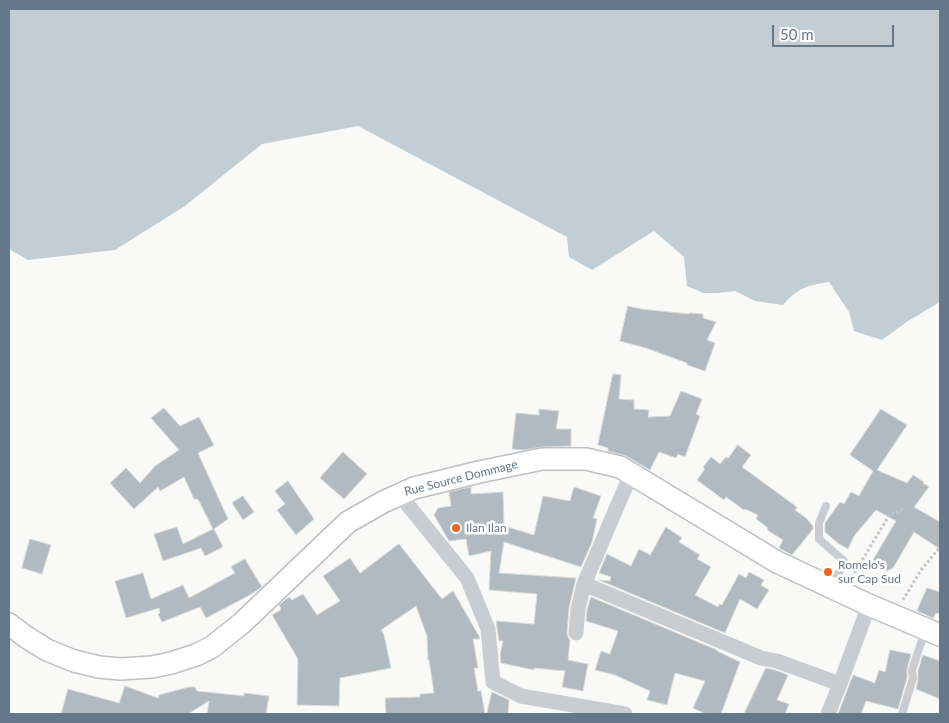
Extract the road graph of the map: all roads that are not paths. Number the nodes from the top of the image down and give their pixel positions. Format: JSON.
{"nodes":[{"id":1,"x":631,"y":474,"type":"junction"},
{"id":2,"x":399,"y":494,"type":"junction"},
{"id":3,"x":826,"y":506,"type":"dead end"},
{"id":4,"x":584,"y":584,"type":"junction"},
{"id":5,"x":837,"y":590,"type":"junction"},
{"id":6,"x":869,"y":605,"type":"junction"},
{"id":7,"x":9,"y":624,"type":"edge"},
{"id":8,"x":933,"y":632,"type":"edge"},
{"id":9,"x":576,"y":633,"type":"dead end"},
{"id":10,"x":840,"y":684,"type":"junction"},
{"id":11,"x":625,"y":714,"type":"edge"},
{"id":12,"x":828,"y":714,"type":"edge"},
{"id":13,"x":902,"y":714,"type":"edge"}],
"edges":[{"from":1,"to":2,"type":"main road","name":"Rue Source Dommage"},
{"from":1,"to":4,"type":"street"},
{"from":1,"to":5,"type":"main road","name":"Rue Source Dommage"},
{"from":2,"to":7,"type":"main road","name":"Rue Source Dommage"},
{"from":2,"to":11,"type":"street"},
{"from":3,"to":5,"type":"lane"},
{"from":4,"to":9,"type":"street"},
{"from":4,"to":10,"type":"street"},
{"from":5,"to":6,"type":"main road","name":"Rue Source Dommage"},
{"from":6,"to":8,"type":"main road","name":"Rue Source Dommage"},
{"from":6,"to":10,"type":"street"},
{"from":8,"to":13,"type":"lane"},
{"from":10,"to":12,"type":"street"}]}
